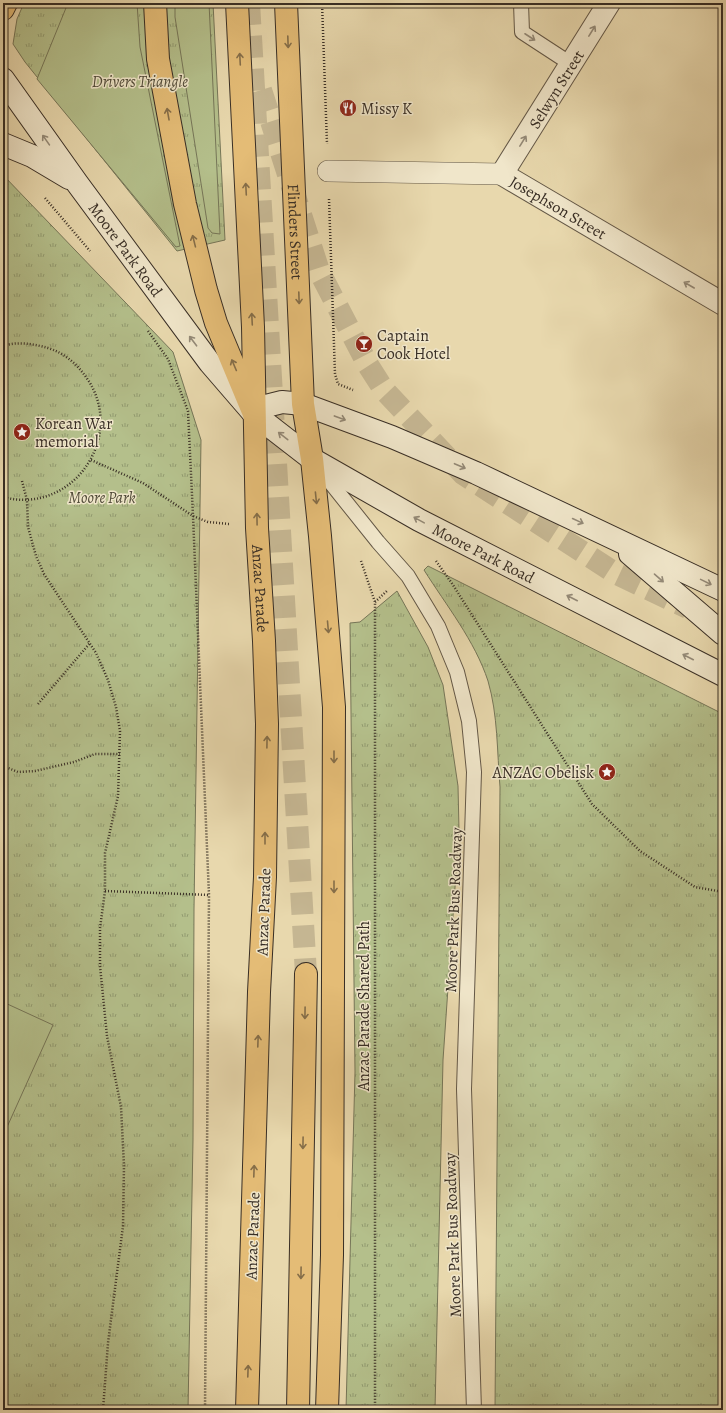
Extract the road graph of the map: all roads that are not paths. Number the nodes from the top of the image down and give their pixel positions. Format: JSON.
{"nodes":[{"id":1,"x":6,"y":3,"type":"edge"},
{"id":2,"x":155,"y":3,"type":"edge"},
{"id":3,"x":237,"y":3,"type":"edge"},
{"id":4,"x":286,"y":3,"type":"edge"},
{"id":5,"x":521,"y":3,"type":"edge"},
{"id":6,"x":609,"y":3,"type":"edge"},
{"id":7,"x":3,"y":9,"type":"edge"},
{"id":8,"x":572,"y":64,"type":"junction"},
{"id":9,"x":3,"y":79,"type":"edge"},
{"id":10,"x":3,"y":144,"type":"edge"},
{"id":11,"x":328,"y":171,"type":"dead end"},
{"id":12,"x":502,"y":174,"type":"junction"},
{"id":13,"x":77,"y":183,"type":"junction"},
{"id":14,"x":723,"y":304,"type":"edge"},
{"id":15,"x":303,"y":404,"type":"junction"},
{"id":16,"x":254,"y":414,"type":"junction"},
{"id":17,"x":312,"y":459,"type":"junction"},
{"id":18,"x":608,"y":534,"type":"junction"},
{"id":19,"x":723,"y":590,"type":"edge"},
{"id":20,"x":723,"y":634,"type":"edge"},
{"id":21,"x":723,"y":675,"type":"edge"},
{"id":22,"x":306,"y":974,"type":"tunnel mouth"},
{"id":23,"x":247,"y":1410,"type":"edge"},
{"id":24,"x":298,"y":1410,"type":"edge"},
{"id":25,"x":327,"y":1410,"type":"edge"},
{"id":26,"x":474,"y":1410,"type":"edge"}],
"edges":[{"from":1,"to":7,"type":"main road"},
{"from":16,"to":2,"type":"main road","one_way":true},
{"from":16,"to":3,"type":"main road","one_way":true},
{"from":4,"to":15,"type":"main road","name":"Flinders Street","one_way":true},
{"from":5,"to":8,"type":"lane","one_way":true},
{"from":8,"to":6,"type":"main road","name":"Selwyn Street","one_way":true},
{"from":12,"to":8,"type":"main road","name":"Selwyn Street","one_way":true},
{"from":13,"to":9,"type":"main road","name":"Moore Park Road","one_way":true},
{"from":10,"to":13,"type":"main road"},
{"from":11,"to":12,"type":"street","name":"Josephson Street"},
{"from":14,"to":12,"type":"main road","name":"Josephson Street","one_way":true},
{"from":16,"to":13,"type":"main road","name":"Moore Park Road","one_way":true},
{"from":15,"to":16,"type":"main road"},
{"from":15,"to":17,"type":"main road","name":"Flinders Street"},
{"from":15,"to":18,"type":"main road","one_way":true},
{"from":17,"to":16,"type":"main road","name":"Moore Park Road","one_way":true},
{"from":23,"to":16,"type":"main road","name":"Anzac Parade","one_way":true},
{"from":21,"to":17,"type":"main road","name":"Moore Park Road","one_way":true},
{"from":17,"to":25,"type":"main road","one_way":true},
{"from":17,"to":26,"type":"lane","name":"Moore Park Bus Roadway"},
{"from":18,"to":19,"type":"main road","one_way":true},
{"from":18,"to":20,"type":"main road","one_way":true},
{"from":22,"to":24,"type":"main road","one_way":true}]}
